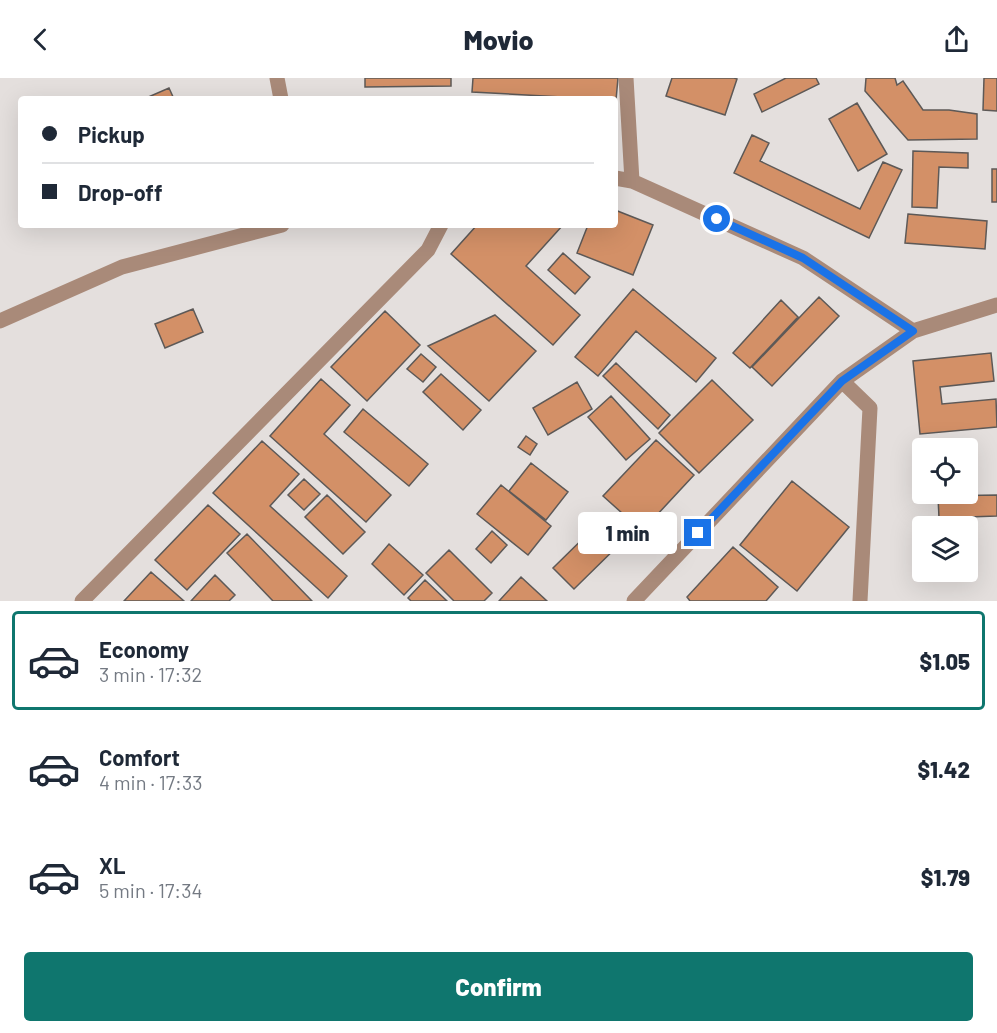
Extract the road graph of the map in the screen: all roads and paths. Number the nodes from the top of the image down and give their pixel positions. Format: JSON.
{"nodes":[{"id":1,"x":277,"y":78,"type":"edge"},
{"id":2,"x":626,"y":78,"type":"edge"},
{"id":3,"x":280,"y":96,"type":"edge"},
{"id":4,"x":618,"y":179,"type":"edge"},
{"id":5,"x":632,"y":181,"type":"junction"},
{"id":6,"x":271,"y":228,"type":"edge"},
{"id":7,"x":439,"y":228,"type":"edge"},
{"id":8,"x":997,"y":305,"type":"edge"},
{"id":9,"x":0,"y":321,"type":"edge"},
{"id":10,"x":913,"y":331,"type":"junction"},
{"id":11,"x":842,"y":381,"type":"junction"},
{"id":12,"x":82,"y":601,"type":"edge"},
{"id":13,"x":634,"y":601,"type":"edge"},
{"id":14,"x":860,"y":601,"type":"edge"}],
"edges":[{"from":1,"to":3,"type":"street"},
{"from":2,"to":5,"type":"street"},
{"from":4,"to":5,"type":"street"},
{"from":5,"to":10,"type":"street"},
{"from":6,"to":9,"type":"street"},
{"from":7,"to":12,"type":"street"},
{"from":8,"to":10,"type":"street"},
{"from":10,"to":11,"type":"street"},
{"from":11,"to":13,"type":"street"},
{"from":11,"to":14,"type":"street"}]}
